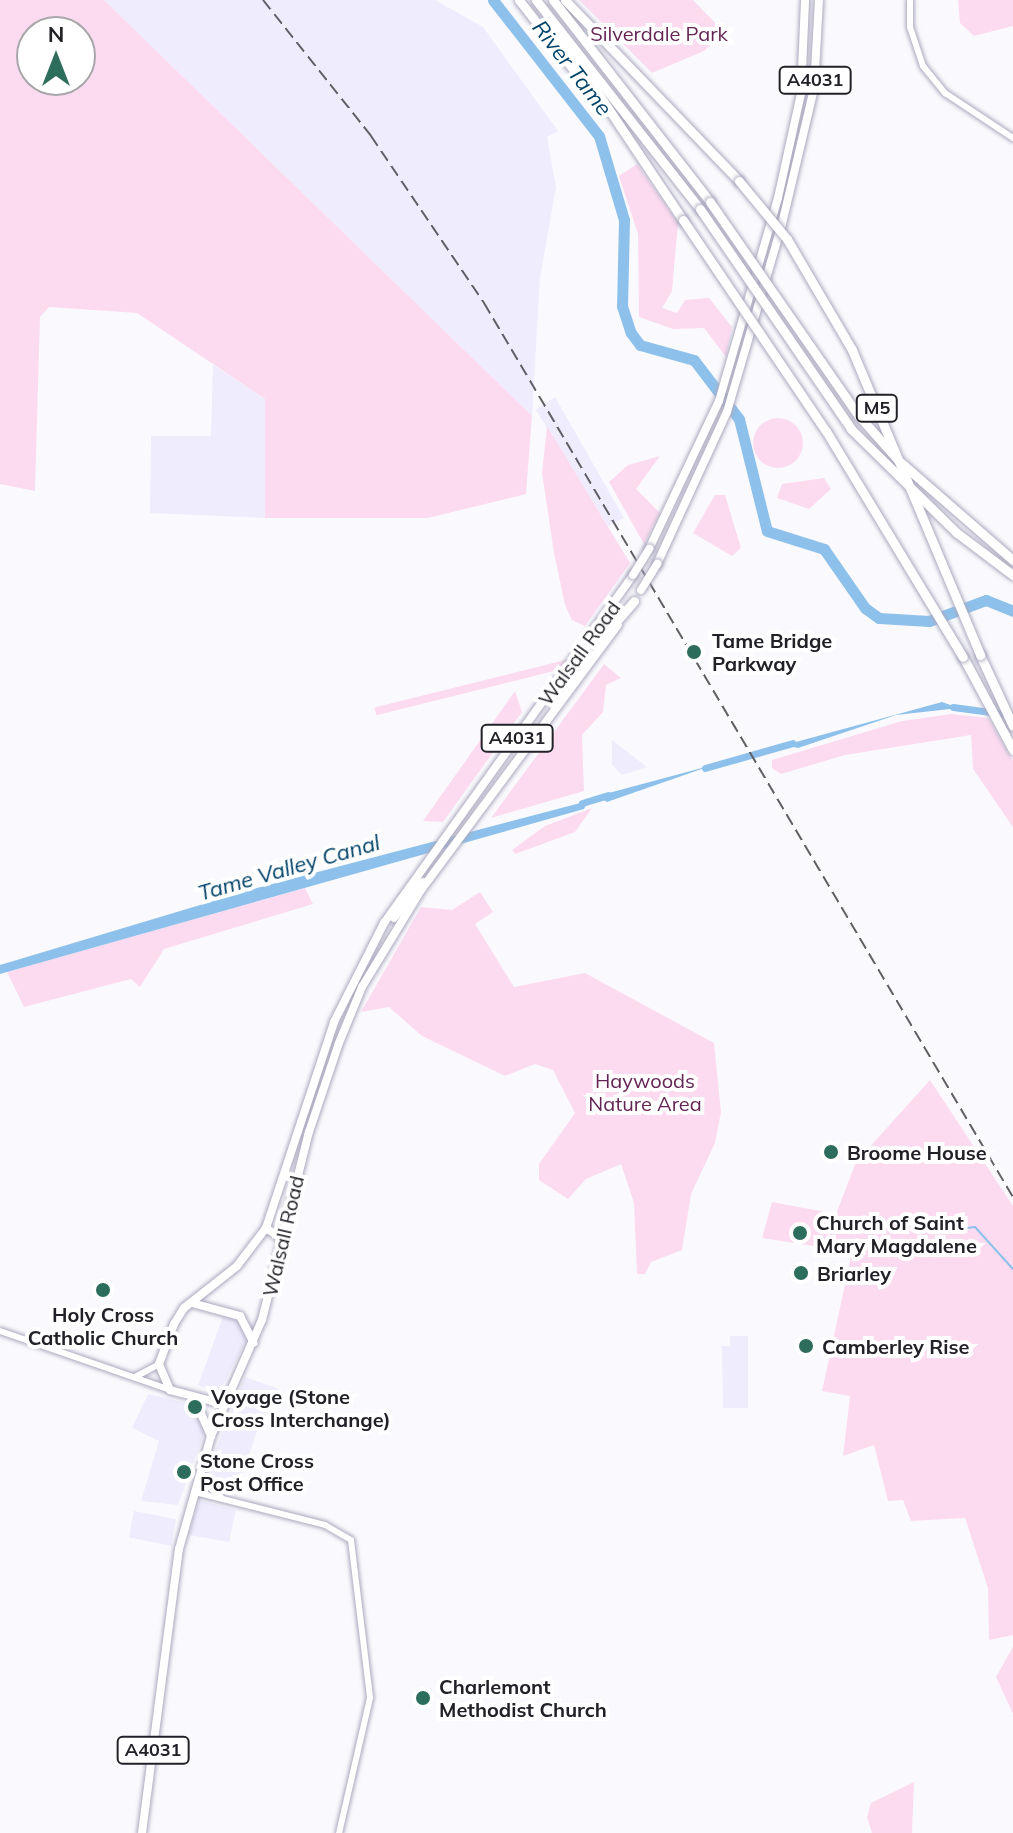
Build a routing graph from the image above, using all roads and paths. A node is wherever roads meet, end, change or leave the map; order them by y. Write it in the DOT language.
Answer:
graph roads {
  1 [pos="519,0"];
  2 [pos="536,0"];
  3 [pos="553,0"];
  4 [pos="565,0"];
  5 [pos="805,0"];
  6 [pos="819,0"];
  7 [pos="910,0"];
  8 [pos="790,131"];
  9 [pos="806,134"];
  10 [pos="1013,138"];
  11 [pos="628,142"];
  12 [pos="1013,560"];
  13 [pos="1013,575"];
  14 [pos="634,601"];
  15 [pos="587,644"];
  16 [pos="599,652"];
  17 [pos="1013,726"];
  18 [pos="1013,750"];
  19 [pos="428,881"];
  20 [pos="380,930"];
  21 [pos="266,1228"];
  22 [pos="285,1241"];
  23 [pos="191,1303"];
  24 [pos="0,1331"];
  25 [pos="254,1343"];
  26 [pos="159,1364"];
  27 [pos="131,1377"];
  28 [pos="170,1390"];
  29 [pos="230,1395"];
  30 [pos="194,1398"];
  31 [pos="211,1436"];
  32 [pos="199,1478"];
  33 [pos="195,1492"];
  34 [pos="221,1497"];
  35 [pos="142,1833"];
  36 [pos="339,1833"];
  1 -- 11 [label="highway, M5"];
  2 -- 11 [label="highway, M5"];
  2 -- 13 [label="highway, bridge"];
  3 -- 12 [label="highway, bridge"];
  4 -- 17 [label="highway, M5, bridge"];
  5 -- 8 [label="main road, Walsall Road / A4031"];
  6 -- 9 [label="main road, Walsall Road / A4031"];
  7 -- 10 [label="street"];
  8 -- 9 [label="main road"];
  8 -- 15 [label="main road, Walsall Road / A4031, bridge"];
  9 -- 14 [label="main road, Walsall Road / A4031, bridge"];
  11 -- 18 [label="highway, M5, bridge"];
  14 -- 15 [label="highway"];
  14 -- 16 [label="main road, Walsall Road / A4031"];
  15 -- 16 [label="highway"];
  15 -- 20 [label="main road, Walsall Road / A4031"];
  16 -- 19 [label="main road, Walsall Road / A4031"];
  19 -- 20 [label="main road"];
  19 -- 22 [label="main road, Walsall Road / A4031"];
  20 -- 21 [label="main road, Walsall Road / A4031"];
  21 -- 22 [label="main road"];
  21 -- 23 [label="main road, Walsall Road / A4031"];
  22 -- 25 [label="main road, Walsall Road / A4031"];
  23 -- 25 [label="main road"];
  23 -- 26 [label="main road, Walsall Road / A4031"];
  24 -- 27 [label="street"];
  25 -- 29 [label="main road, Walsall Road / A4031"];
  26 -- 27 [label="street"];
  26 -- 28 [label="main road"];
  27 -- 28 [label="street"];
  28 -- 30 [label="main road"];
  29 -- 30 [label="main road"];
  29 -- 31 [label="main road, Walsall Road / A4031"];
  30 -- 31 [label="main road"];
  31 -- 32 [label="main road, Walsall Road / A4031"];
  32 -- 33 [label="main road, Walsall Road / A4031"];
  32 -- 34 [label="street"];
  33 -- 34 [label="street"];
  33 -- 35 [label="main road, Walsall Road / A4031"];
  34 -- 36 [label="street"];
}
